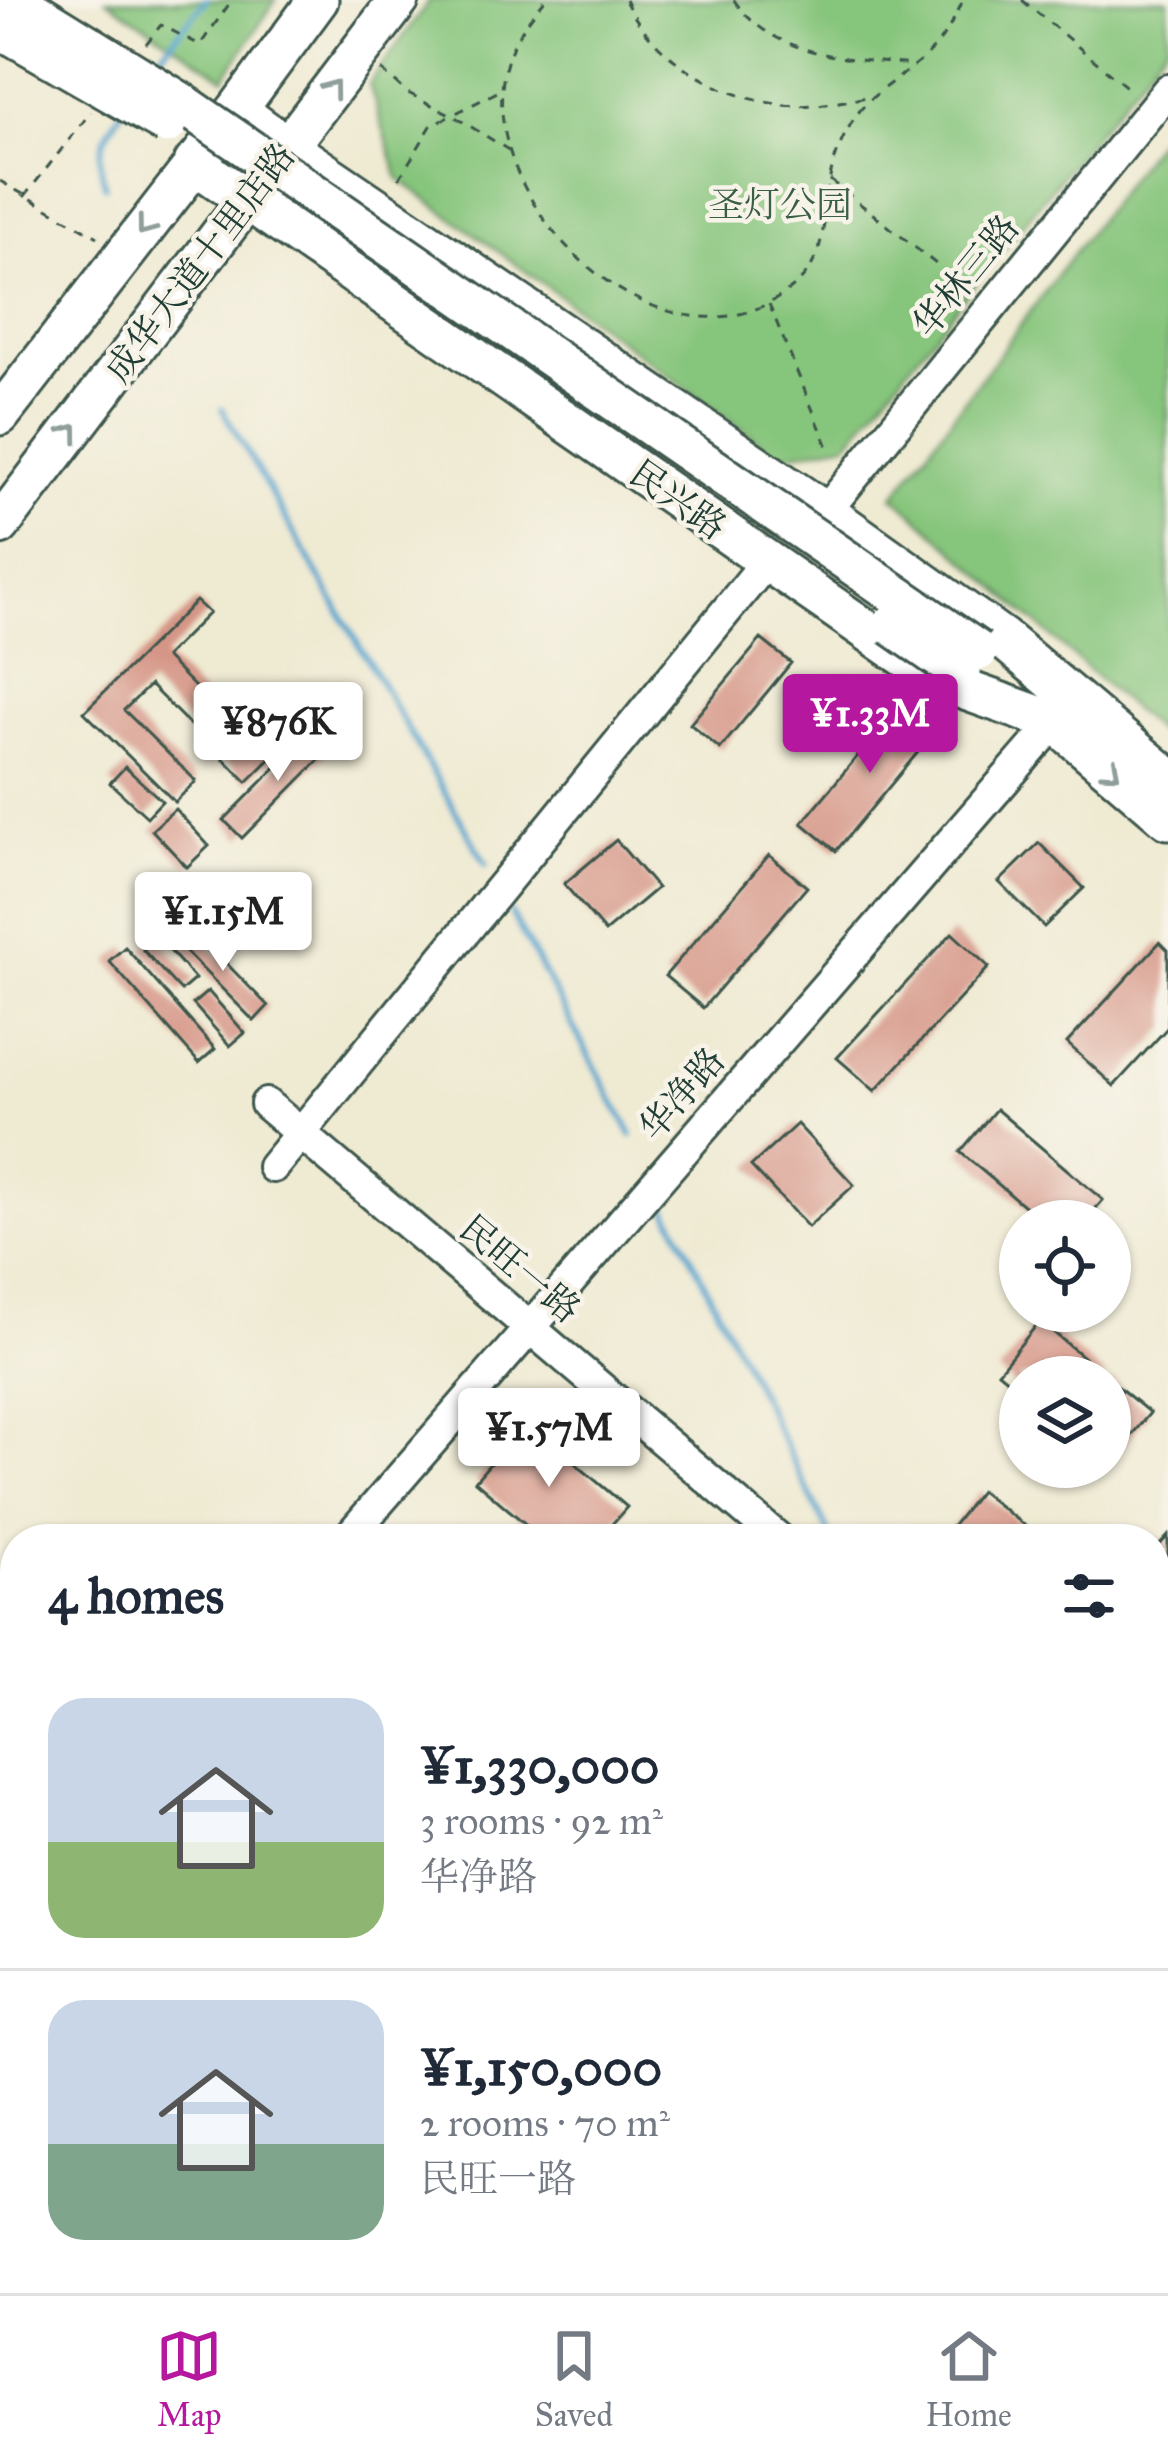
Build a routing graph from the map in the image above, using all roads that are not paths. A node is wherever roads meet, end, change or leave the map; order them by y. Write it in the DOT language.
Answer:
graph roads {
  1 [pos="16,0"];
  2 [pos="318,0"];
  3 [pos="399,0"];
  4 [pos="0,28"];
  5 [pos="1168,90"];
  6 [pos="237,110"];
  7 [pos="287,147"];
  8 [pos="194,163"];
  9 [pos="246,199"];
  10 [pos="0,415"];
  11 [pos="825,512"];
  12 [pos="0,525"];
  13 [pos="767,561"];
  14 [pos="970,662"];
  15 [pos="1067,713"];
  16 [pos="1168,778"];
  17 [pos="1168,819"];
  18 [pos="266,1104"];
  19 [pos="301,1133"];
  20 [pos="273,1167"];
  21 [pos="531,1329"];
  22 [pos="362,1524"];
  23 [pos="761,1524"];
  1 -- 14 [label="main road, 民兴路, bridge"];
  2 -- 6 [label="main road, 成华大道十里店路"];
  7 -- 3 [label="main road, 成华大道十里店路, one-way"];
  4 -- 14 [label="main road, 民兴路, bridge"];
  5 -- 11 [label="street, 华林三路"];
  6 -- 7 [label="main road, 民兴路"];
  6 -- 8 [label="main road, 成华大道十里店路"];
  7 -- 9 [label="main road, 成华大道十里店路"];
  7 -- 11 [label="main road, 民兴路"];
  8 -- 9 [label="main road, 民兴路"];
  8 -- 10 [label="main road, 成华大道十里店路, one-way"];
  12 -- 9 [label="main road, 成华大道十里店路, one-way"];
  9 -- 13 [label="main road, 民兴路"];
  11 -- 15 [label="main road, 民兴路"];
  13 -- 15 [label="main road, 民兴路"];
  13 -- 19 [label="street"];
  14 -- 15 [label="main road"];
  15 -- 16 [label="main road, 民兴路"];
  15 -- 17 [label="main road, 民兴路, one-way"];
  15 -- 21 [label="street, 华净路"];
  18 -- 19 [label="street, 民旺一路"];
  19 -- 20 [label="street"];
  19 -- 21 [label="street, 民旺一路"];
  21 -- 22 [label="street, 华净路"];
  21 -- 23 [label="street, 民旺一路"];
}
